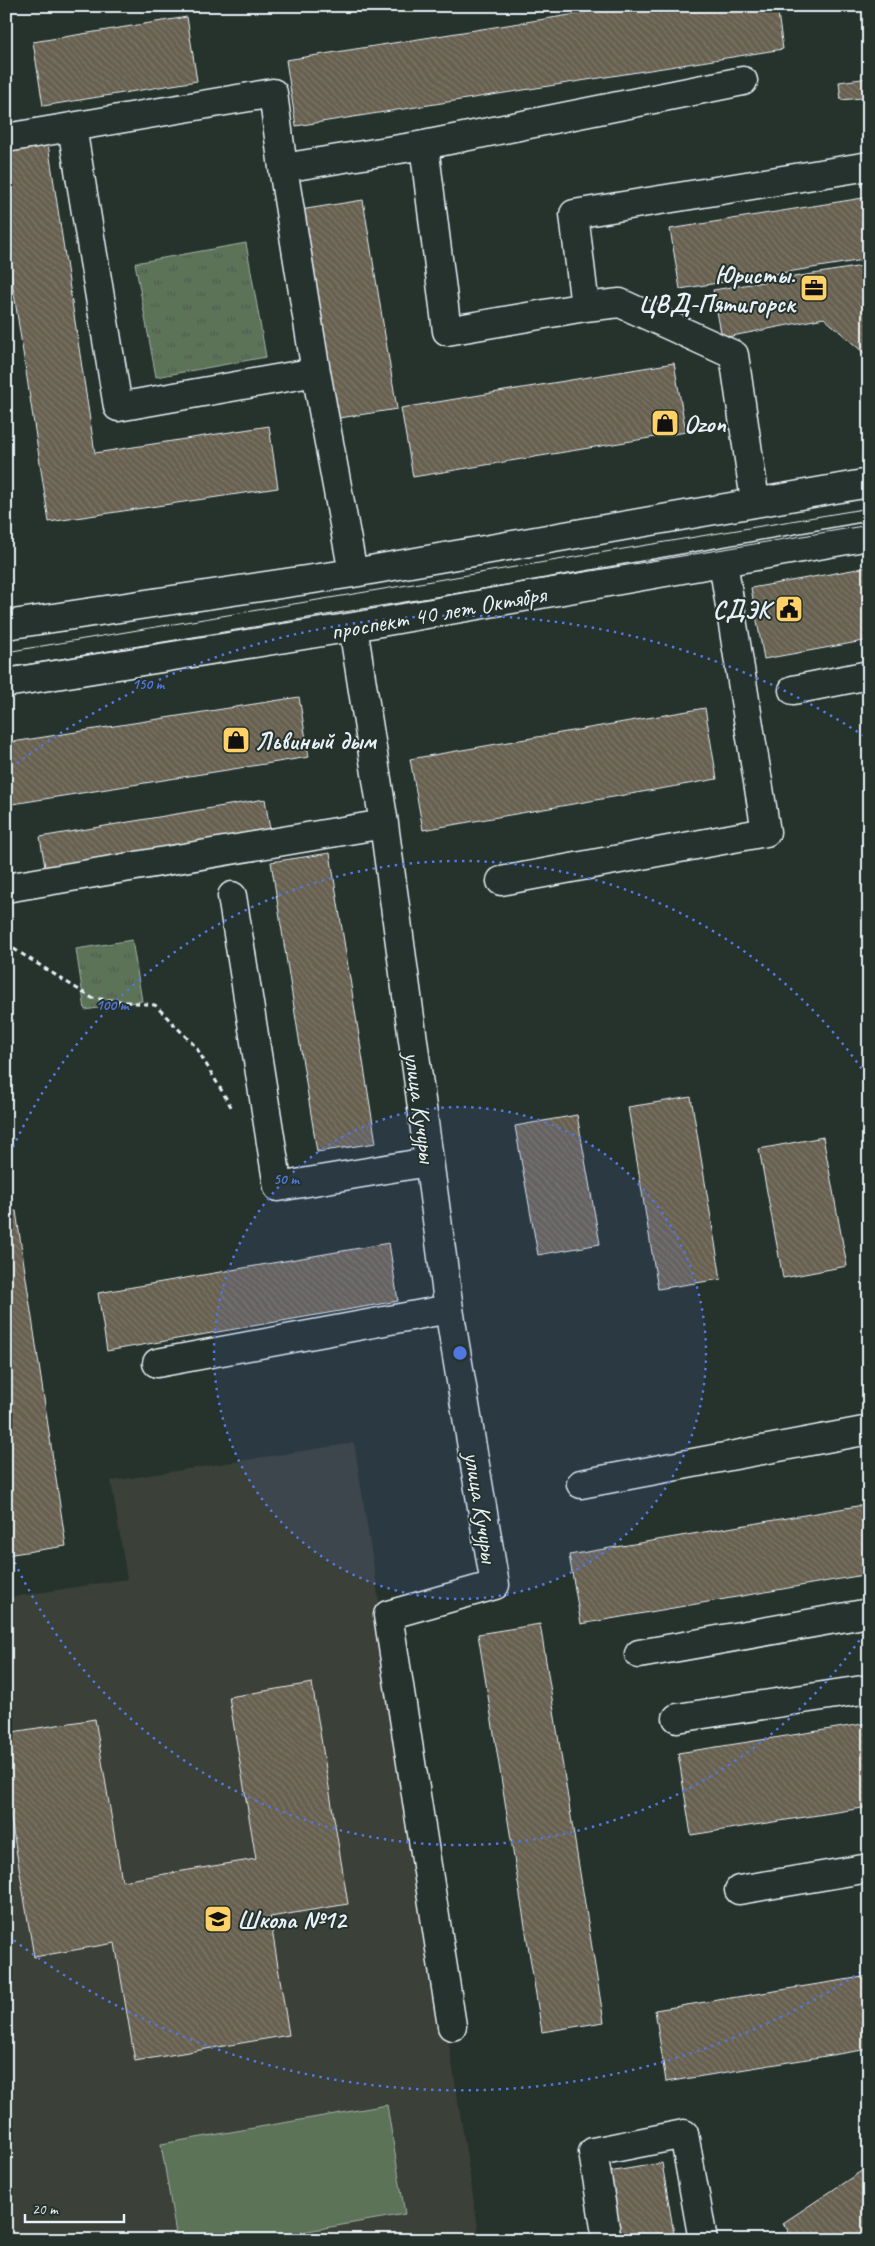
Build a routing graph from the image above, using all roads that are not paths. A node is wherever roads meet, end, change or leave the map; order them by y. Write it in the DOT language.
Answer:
graph roads {
  1 [pos="743,80"];
  2 [pos="72,127"];
  3 [pos="6,138"];
  4 [pos="424,145"];
  5 [pos="869,166"];
  6 [pos="282,168"];
  7 [pos="585,308"];
  8 [pos="316,372"];
  9 [pos="869,483"];
  10 [pos="755,501"];
  11 [pos="869,536"];
  12 [pos="723,562"];
  13 [pos="353,573"];
  14 [pos="6,625"];
  15 [pos="353,627"];
  16 [pos="869,675"];
  17 [pos="6,683"];
  18 [pos="793,690"];
  19 [pos="384,824"];
  20 [pos="500,881"];
  21 [pos="6,888"];
  22 [pos="232,896"];
  23 [pos="428,1162"];
  24 [pos="449,1309"];
  25 [pos="157,1363"];
  26 [pos="869,1430"];
  27 [pos="581,1484"];
  28 [pos="869,1613"];
  29 [pos="639,1654"];
  30 [pos="869,1689"];
  31 [pos="677,1718"];
  32 [pos="869,1868"];
  33 [pos="740,1890"];
  34 [pos="452,2026"];
  35 [pos="607,2240"];
  36 [pos="703,2240"];
  1 -- 4 [label="street"];
  2 -- 3 [label="street"];
  2 -- 6 [label="street"];
  2 -- 8 [label="street"];
  4 -- 6 [label="street"];
  4 -- 7 [label="street"];
  5 -- 7 [label="street"];
  6 -- 8 [label="street"];
  7 -- 10 [label="street"];
  8 -- 13 [label="street"];
  9 -- 10 [label="street"];
  10 -- 13 [label="street"];
  11 -- 12 [label="street, проспект 40 лет Октября"];
  12 -- 15 [label="street, проспект 40 лет Октября"];
  12 -- 20 [label="street"];
  13 -- 14 [label="street"];
  15 -- 17 [label="street, проспект 40 лет Октября"];
  15 -- 19 [label="street, улица Кучуры"];
  16 -- 18 [label="street"];
  19 -- 21 [label="street"];
  19 -- 23 [label="street, улица Кучуры"];
  22 -- 23 [label="street"];
  23 -- 24 [label="street, улица Кучуры"];
  24 -- 25 [label="street"];
  24 -- 34 [label="street, улица Кучуры"];
  26 -- 27 [label="street"];
  28 -- 29 [label="street"];
  30 -- 31 [label="street"];
  32 -- 33 [label="street"];
  35 -- 36 [label="street"];
}
